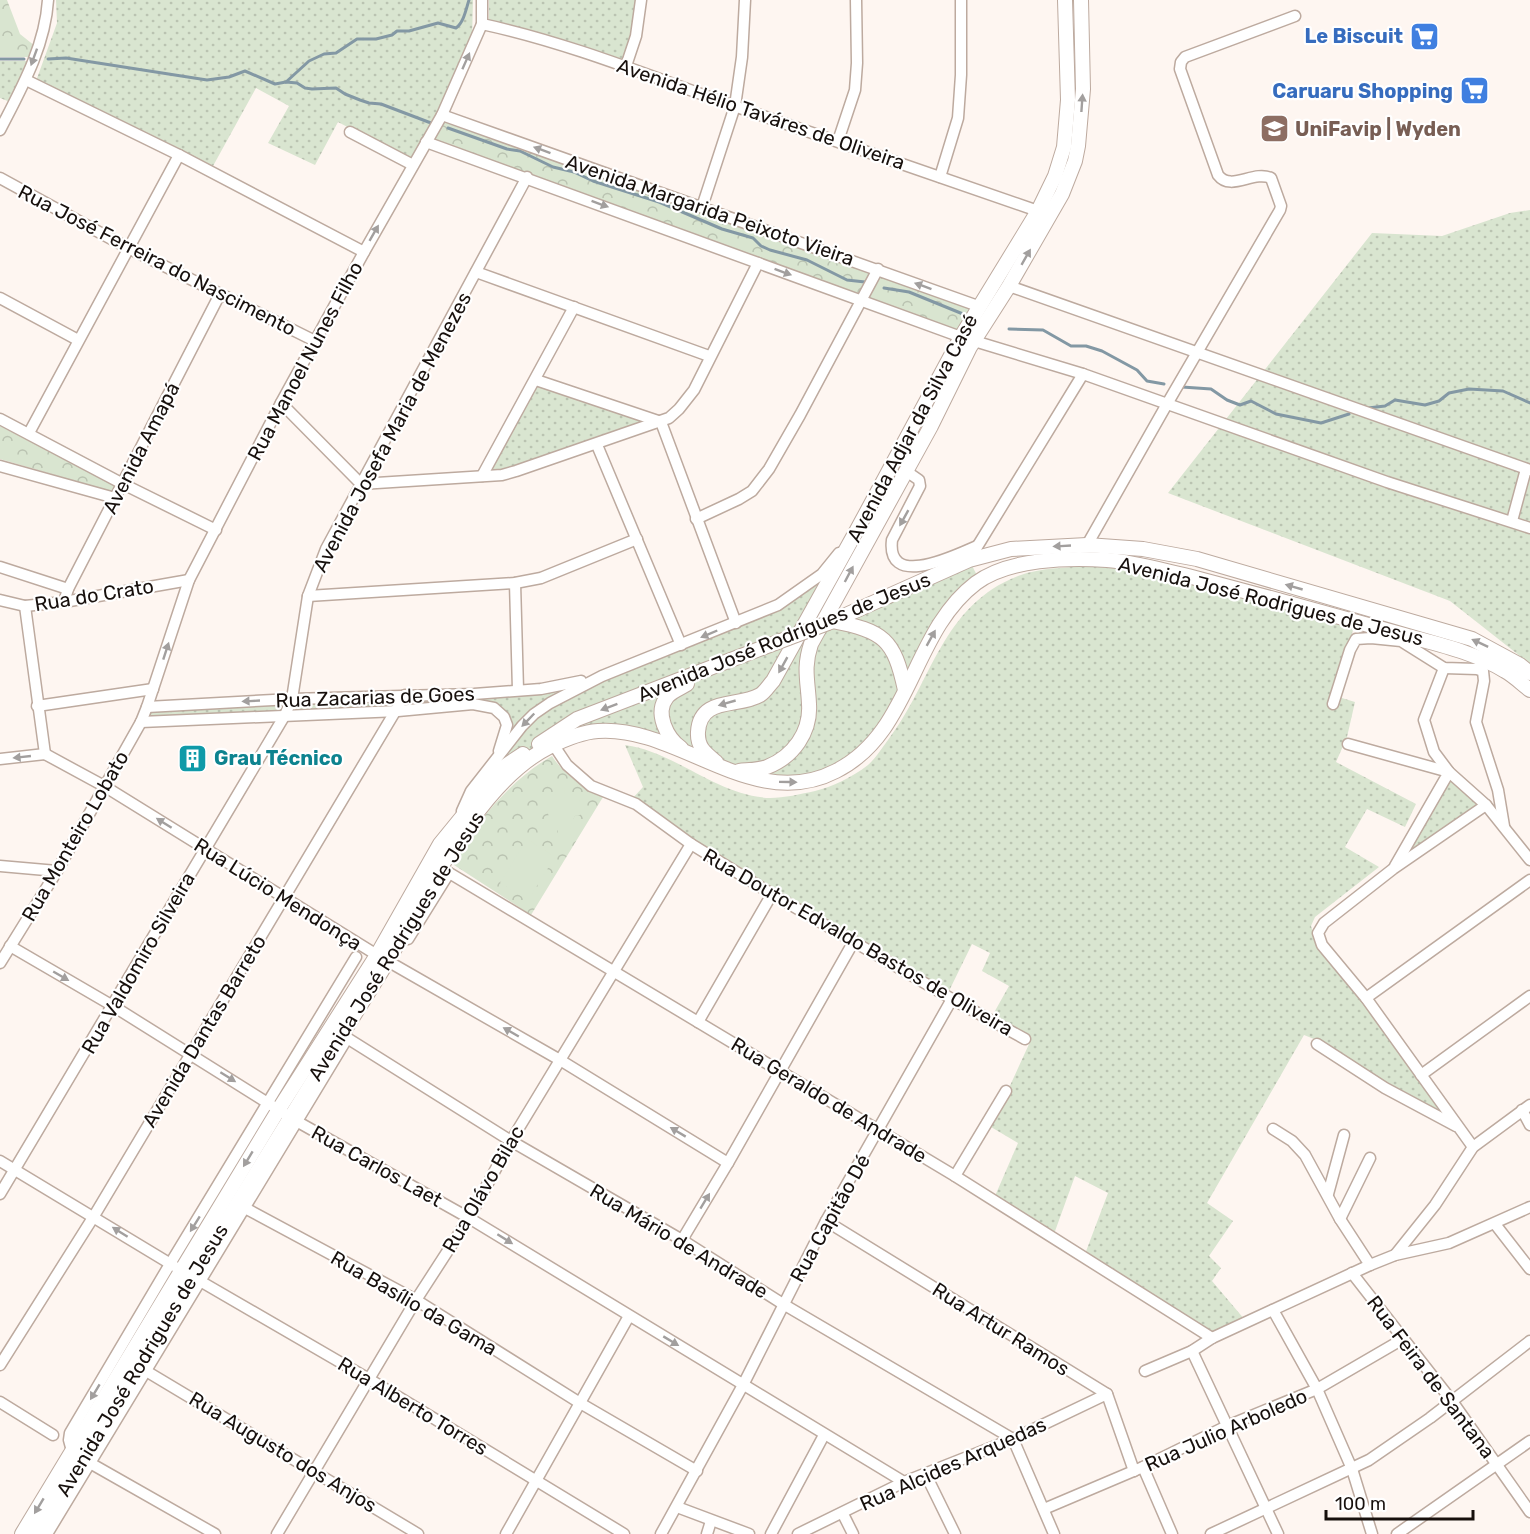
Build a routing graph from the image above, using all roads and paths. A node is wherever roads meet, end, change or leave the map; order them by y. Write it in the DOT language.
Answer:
graph roads {
  1 [pos="48,0"];
  2 [pos="482,0"];
  3 [pos="641,0"];
  4 [pos="745,0"];
  5 [pos="856,0"];
  6 [pos="961,0"];
  7 [pos="1065,0"];
  8 [pos="1081,0"];
  9 [pos="1295,16"];
  10 [pos="482,24"];
  11 [pos="626,66"];
  12 [pos="26,80"];
  13 [pos="735,106"];
  14 [pos="442,115"];
  15 [pos="0,130"];
  16 [pos="350,132"];
  17 [pos="838,141"];
  18 [pos="426,142"];
  19 [pos="179,155"];
  20 [pos="1068,161"];
  21 [pos="413,165"];
  22 [pos="527,177"];
  23 [pos="940,177"];
  24 [pos="0,178"];
  25 [pos="702,207"];
  26 [pos="1038,211"];
  27 [pos="128,248"];
  28 [pos="364,252"];
  29 [pos="758,262"];
  30 [pos="878,269"];
  31 [pos="476,272"];
  32 [pos="1009,286"];
  33 [pos="220,294"];
  34 [pos="0,298"];
  35 [pos="863,301"];
  36 [pos="978,306"];
  37 [pos="574,307"];
  38 [pos="967,339"];
  39 [pos="78,340"];
  40 [pos="315,341"];
  41 [pos="1196,353"];
  42 [pos="709,356"];
  43 [pos="1083,374"];
  44 [pos="536,380"];
  45 [pos="281,403"];
  46 [pos="1167,404"];
  47 [pos="0,419"];
  48 [pos="661,422"];
  49 [pos="29,433"];
  50 [pos="597,445"];
  51 [pos="0,466"];
  52 [pos="1528,469"];
  53 [pos="906,471"];
  54 [pos="482,476"];
  55 [pos="123,484"];
  56 [pos="361,484"];
  57 [pos="116,498"];
  58 [pos="696,519"];
  59 [pos="1512,521"];
  60 [pos="1530,528"];
  61 [pos="216,530"];
  62 [pos="857,530"];
  63 [pos="637,539"];
  64 [pos="1087,545"];
  65 [pos="977,546"];
  66 [pos="969,560"];
  67 [pos="0,567"];
  68 [pos="189,580"];
  69 [pos="515,584"];
  70 [pos="68,589"];
  71 [pos="308,596"];
  72 [pos="0,600"];
  73 [pos="64,602"];
  74 [pos="25,606"];
  75 [pos="830,622"];
  76 [pos="735,623"];
  77 [pos="1401,637"];
  78 [pos="681,645"];
  79 [pos="1444,668"];
  80 [pos="703,671"];
  81 [pos="1530,673"];
  82 [pos="602,676"];
  83 [pos="153,689"];
  84 [pos="518,690"];
  85 [pos="905,690"];
  86 [pos="1530,690"];
  87 [pos="405,695"];
  88 [pos="292,699"];
  89 [pos="1333,704"];
  90 [pos="37,706"];
  91 [pos="147,707"];
  92 [pos="398,711"];
  93 [pos="285,715"];
  94 [pos="141,722"];
  95 [pos="553,744"];
  96 [pos="1348,744"];
  97 [pos="45,754"];
  98 [pos="691,756"];
  99 [pos="0,759"];
  100 [pos="491,767"];
  101 [pos="730,770"];
  102 [pos="1449,772"];
  103 [pos="104,786"];
  104 [pos="1486,805"];
  105 [pos="458,820"];
  106 [pos="1504,826"];
  107 [pos="691,844"];
  108 [pos="205,849"];
  109 [pos="1530,860"];
  110 [pos="0,866"];
  111 [pos="1393,869"];
  112 [pos="57,871"];
  113 [pos="445,871"];
  114 [pos="1530,880"];
  115 [pos="772,894"];
  116 [pos="285,898"];
  117 [pos="854,941"];
  118 [pos="10,946"];
  119 [pos="356,957"];
  120 [pos="386,960"];
  121 [pos="0,963"];
  122 [pos="615,971"];
  123 [pos="1530,996"];
  124 [pos="1366,998"];
  125 [pos="952,999"];
  126 [pos="114,1006"];
  127 [pos="698,1022"];
  128 [pos="347,1038"];
  129 [pos="1025,1039"];
  130 [pos="1317,1044"];
  131 [pos="190,1053"];
  132 [pos="560,1060"];
  133 [pos="780,1070"];
  134 [pos="1420,1075"];
  135 [pos="1006,1091"];
  136 [pos="1526,1108"];
  137 [pos="284,1112"];
  138 [pos="1530,1125"];
  139 [pos="1461,1128"];
  140 [pos="1273,1129"];
  141 [pos="878,1130"];
  142 [pos="1344,1135"];
  143 [pos="512,1141"];
  144 [pos="1473,1147"];
  145 [pos="1370,1158"];
  146 [pos="0,1161"];
  147 [pos="728,1163"];
  148 [pos="15,1170"];
  149 [pos="955,1176"];
  150 [pos="0,1194"];
  151 [pos="1328,1194"];
  152 [pos="1530,1207"];
  153 [pos="245,1208"];
  154 [pos="94,1216"];
  155 [pos="469,1218"];
  156 [pos="1340,1219"];
  157 [pos="826,1221"];
  158 [pos="1495,1224"];
  159 [pos="681,1240"];
  160 [pos="1395,1255"];
  161 [pos="1370,1265"];
  162 [pos="176,1267"];
  163 [pos="1530,1269"];
  164 [pos="1352,1273"];
  165 [pos="200,1281"];
  166 [pos="416,1300"];
  167 [pos="783,1304"];
  168 [pos="1273,1310"];
  169 [pos="629,1316"];
  170 [pos="1212,1338"];
  171 [pos="1403,1339"];
  172 [pos="1530,1341"];
  173 [pos="1192,1351"];
  174 [pos="0,1365"];
  175 [pos="146,1371"];
  176 [pos="1145,1371"];
  177 [pos="369,1379"];
  178 [pos="743,1385"];
  179 [pos="1317,1389"];
  180 [pos="1107,1394"];
  181 [pos="1452,1401"];
  182 [pos="0,1402"];
  183 [pos="580,1403"];
  184 [pos="1227,1426"];
  185 [pos="53,1435"];
  186 [pos="824,1435"];
  187 [pos="1013,1439"];
  188 [pos="1530,1441"];
  189 [pos="90,1463"];
  190 [pos="1498,1465"];
  191 [pos="1139,1469"];
  192 [pos="1352,1469"];
  193 [pos="313,1471"];
  194 [pos="697,1471"];
  195 [pos="926,1475"];
  196 [pos="536,1480"];
  197 [pos="903,1482"];
  198 [pos="677,1507"];
  199 [pos="1044,1509"];
  200 [pos="1265,1509"];
  201 [pos="1530,1512"];
  202 [pos="843,1514"];
  203 [pos="711,1521"];
  204 [pos="22,1534"];
  205 [pos="36,1534"];
  206 [pos="47,1534"];
  207 [pos="215,1534"];
  208 [pos="276,1534"];
  209 [pos="418,1534"];
  210 [pos="506,1534"];
  211 [pos="624,1534"];
  212 [pos="661,1534"];
  213 [pos="707,1534"];
  214 [pos="749,1534"];
  215 [pos="771,1534"];
  216 [pos="798,1534"];
  217 [pos="852,1534"];
  218 [pos="955,1534"];
  219 [pos="1054,1534"];
  220 [pos="1172,1534"];
  221 [pos="1211,1534"];
  222 [pos="1278,1534"];
  223 [pos="1372,1534"];
  224 [pos="1397,1534"];
  1 -- 12 [label="street, one-way"];
  2 -- 10 [label="street"];
  3 -- 11 [label="street"];
  4 -- 13 [label="street"];
  5 -- 17 [label="street"];
  6 -- 23 [label="street"];
  7 -- 20 [label="main road"];
  20 -- 8 [label="main road, one-way"];
  9 -- 41 [label="street"];
  10 -- 11 [label="street, Avenida Hélio Taváres de Oliveira"];
  14 -- 10 [label="street, Rua Manoel Nunes Filho, one-way"];
  11 -- 13 [label="street, Avenida Hélio Taváres de Oliveira"];
  12 -- 15 [label="street"];
  12 -- 19 [label="street"];
  13 -- 17 [label="street, Avenida Hélio Taváres de Oliveira"];
  13 -- 25 [label="street"];
  14 -- 18 [label="street, Rua Manoel Nunes Filho"];
  25 -- 14 [label="street, Avenida Margarida Peixoto Vieira, one-way"];
  16 -- 21 [label="street"];
  17 -- 23 [label="street, Avenida Hélio Taváres de Oliveira"];
  18 -- 21 [label="street, Rua Manoel Nunes Filho"];
  18 -- 22 [label="street, Avenida Margarida Peixoto Vieira"];
  19 -- 27 [label="street"];
  19 -- 28 [label="street"];
  20 -- 26 [label="main road, Avenida Adjar da Silva Casé"];
  32 -- 20 [label="main road, Avenida Adjar da Silva Casé, one-way"];
  28 -- 21 [label="street, Rua Manoel Nunes Filho, one-way"];
  22 -- 29 [label="street, Avenida Margarida Peixoto Vieira, one-way"];
  22 -- 31 [label="street, Avenida Josefa Maria de Menezes"];
  23 -- 26 [label="street, Avenida Hélio Taváres de Oliveira"];
  24 -- 27 [label="street, Rua José Ferreira do Nascimento"];
  25 -- 30 [label="street, Avenida Margarida Peixoto Vieira"];
  26 -- 36 [label="main road, Avenida Adjar da Silva Casé"];
  27 -- 33 [label="street, Rua José Ferreira do Nascimento"];
  27 -- 39 [label="street"];
  28 -- 40 [label="street, Rua Manoel Nunes Filho"];
  29 -- 35 [label="street, Avenida Margarida Peixoto Vieira, one-way"];
  29 -- 42 [label="street"];
  30 -- 35 [label="street"];
  36 -- 30 [label="street, Avenida Margarida Peixoto Vieira, one-way"];
  31 -- 37 [label="street"];
  31 -- 56 [label="street, Avenida Josefa Maria de Menezes"];
  32 -- 38 [label="main road, Avenida Adjar da Silva Casé"];
  32 -- 41 [label="street"];
  33 -- 40 [label="street, Rua José Ferreira do Nascimento"];
  33 -- 55 [label="street, Avenida Amapá"];
  34 -- 39 [label="street"];
  35 -- 38 [label="street, Avenida Margarida Peixoto Vieira"];
  35 -- 58 [label="street"];
  36 -- 38 [label="main road, Avenida Adjar da Silva Casé"];
  37 -- 42 [label="street"];
  37 -- 44 [label="street"];
  38 -- 43 [label="street, Avenida Margarida Peixoto Vieira"];
  38 -- 53 [label="main road, Avenida Adjar da Silva Casé"];
  38 -- 62 [label="main road, Avenida Adjar da Silva Casé"];
  39 -- 49 [label="street"];
  40 -- 45 [label="street, Rua Manoel Nunes Filho"];
  41 -- 46 [label="street"];
  41 -- 52 [label="street"];
  42 -- 48 [label="street"];
  43 -- 46 [label="street, Avenida Margarida Peixoto Vieira"];
  43 -- 65 [label="street"];
  44 -- 48 [label="street"];
  44 -- 54 [label="street"];
  45 -- 56 [label="street"];
  45 -- 61 [label="street, Rua Manoel Nunes Filho"];
  46 -- 59 [label="street, Avenida Margarida Peixoto Vieira"];
  46 -- 64 [label="street"];
  47 -- 49 [label="street"];
  48 -- 50 [label="street"];
  48 -- 58 [label="street"];
  49 -- 55 [label="street"];
  50 -- 54 [label="street"];
  50 -- 63 [label="street"];
  51 -- 57 [label="street"];
  52 -- 59 [label="street"];
  53 -- 65 [label="street, one-way"];
  101 -- 53 [label="main road, Avenida Adjar da Silva Casé, one-way"];
  54 -- 56 [label="street"];
  55 -- 57 [label="street, Avenida Amapá"];
  55 -- 61 [label="street"];
  56 -- 71 [label="street, Avenida Josefa Maria de Menezes"];
  57 -- 70 [label="street, Avenida Amapá"];
  58 -- 76 [label="street"];
  59 -- 60 [label="street, Avenida Margarida Peixoto Vieira"];
  61 -- 68 [label="street, Rua Manoel Nunes Filho"];
  62 -- 76 [label="street"];
  62 -- 101 [label="main road, Avenida Adjar da Silva Casé, one-way"];
  63 -- 69 [label="street"];
  63 -- 78 [label="street"];
  64 -- 66 [label="main road, Avenida José Rodrigues de Jesus, one-way"];
  81 -- 64 [label="main road, Avenida José Rodrigues de Jesus, one-way"];
  65 -- 66 [label="street"];
  66 -- 75 [label="main road, Avenida José Rodrigues de Jesus"];
  67 -- 70 [label="street"];
  68 -- 73 [label="street, Rua do Crato"];
  83 -- 68 [label="street, Rua Manoel Nunes Filho, one-way"];
  69 -- 71 [label="street"];
  69 -- 84 [label="street"];
  70 -- 73 [label="street, Avenida Amapá"];
  71 -- 88 [label="street, Avenida Josefa Maria de Menezes"];
  72 -- 74 [label="street, Rua do Crato"];
  73 -- 74 [label="street, Rua do Crato"];
  74 -- 90 [label="street"];
  75 -- 80 [label="main road, Avenida José Rodrigues de Jesus, bridge"];
  75 -- 85 [label="main road"];
  76 -- 78 [label="street, one-way"];
  77 -- 79 [label="street"];
  85 -- 77 [label="main road, Avenida José Rodrigues de Jesus, one-way"];
  77 -- 86 [label="main road, Avenida José Rodrigues de Jesus"];
  77 -- 89 [label="street"];
  78 -- 82 [label="street"];
  79 -- 102 [label="street"];
  79 -- 106 [label="street"];
  80 -- 98 [label="main road"];
  80 -- 105 [label="main road, Avenida José Rodrigues de Jesus, one-way"];
  82 -- 84 [label="street, Rua Zacarias de Goes"];
  82 -- 100 [label="street, one-way"];
  83 -- 90 [label="street"];
  83 -- 91 [label="street, Rua Manoel Nunes Filho"];
  84 -- 87 [label="street, Rua Zacarias de Goes"];
  101 -- 85 [label="main road, Avenida José Rodrigues de Jesus, one-way"];
  87 -- 88 [label="street, Rua Zacarias de Goes"];
  87 -- 92 [label="street, Avenida Dantas Barreto"];
  88 -- 91 [label="street, Rua Zacarias de Goes, one-way"];
  88 -- 93 [label="street, Rua Valdomiro Silveira"];
  90 -- 97 [label="street"];
  91 -- 94 [label="street, Rua Monteiro Lobato"];
  92 -- 93 [label="street, Rua Zacarias de Goes"];
  92 -- 100 [label="street, Rua Zacarias de Goes"];
  92 -- 116 [label="street, Avenida Dantas Barreto"];
  93 -- 94 [label="street, Rua Zacarias de Goes"];
  93 -- 108 [label="street, Rua Valdomiro Silveira"];
  94 -- 103 [label="street, Rua Monteiro Lobato"];
  95 -- 98 [label="main road, Avenida José Rodrigues de Jesus"];
  95 -- 107 [label="street, Rua Doutor Edvaldo Bastos de Oliveira"];
  95 -- 113 [label="main road, Avenida José Rodrigues de Jesus"];
  96 -- 102 [label="street"];
  97 -- 99 [label="street, one-way"];
  97 -- 103 [label="street, Rua Lúcio Mendonça"];
  98 -- 101 [label="main road, Avenida José Rodrigues de Jesus"];
  100 -- 105 [label="street"];
  102 -- 104 [label="street"];
  102 -- 111 [label="street"];
  108 -- 103 [label="street, Rua Lúcio Mendonça, one-way"];
  103 -- 112 [label="street, Rua Monteiro Lobato"];
  104 -- 106 [label="street"];
  104 -- 111 [label="street"];
  105 -- 120 [label="main road, Avenida José Rodrigues de Jesus"];
  106 -- 109 [label="street"];
  107 -- 115 [label="street, Rua Doutor Edvaldo Bastos de Oliveira"];
  107 -- 122 [label="street, Rua Olávo Bilac"];
  108 -- 116 [label="street, Rua Lúcio Mendonça"];
  108 -- 126 [label="street, Rua Valdomiro Silveira"];
  110 -- 112 [label="street"];
  111 -- 124 [label="street"];
  112 -- 118 [label="street, Rua Monteiro Lobato"];
  113 -- 120 [label="main road, Avenida José Rodrigues de Jesus"];
  113 -- 122 [label="street, Rua Geraldo de Andrade"];
  114 -- 124 [label="street"];
  115 -- 117 [label="street, Rua Doutor Edvaldo Bastos de Oliveira"];
  115 -- 127 [label="street"];
  116 -- 120 [label="street, Rua Lúcio Mendonça"];
  116 -- 131 [label="street, Avenida Dantas Barreto"];
  117 -- 125 [label="street, Rua Doutor Edvaldo Bastos de Oliveira"];
  117 -- 133 [label="street"];
  118 -- 121 [label="street, Rua Monteiro Lobato"];
  118 -- 126 [label="street, Rua Carlos Laet, one-way"];
  119 -- 137 [label="street, Avenida José Rodrigues de Jesus"];
  120 -- 128 [label="street, Avenida José Rodrigues de Jesus"];
  132 -- 120 [label="street, Rua Lúcio Mendonça, one-way"];
  120 -- 137 [label="main road, Avenida José Rodrigues de Jesus"];
  122 -- 127 [label="street, Rua Geraldo de Andrade"];
  122 -- 132 [label="street, Rua Olávo Bilac"];
  123 -- 134 [label="street"];
  124 -- 134 [label="street"];
  125 -- 129 [label="street, Rua Doutor Edvaldo Bastos de Oliveira"];
  125 -- 141 [label="street, Rua Capitão Dé"];
  126 -- 131 [label="street, Rua Carlos Laet"];
  126 -- 148 [label="street, Rua Valdomiro Silveira"];
  127 -- 133 [label="street, Rua Geraldo de Andrade"];
  128 -- 137 [label="street, Avenida José Rodrigues de Jesus"];
  128 -- 143 [label="street, Rua Mário de Andrade"];
  130 -- 139 [label="street"];
  131 -- 137 [label="street, Rua Carlos Laet, one-way"];
  131 -- 154 [label="street, Avenida Dantas Barreto"];
  132 -- 143 [label="street, Rua Olávo Bilac"];
  147 -- 132 [label="street, Rua Lúcio Mendonça, one-way"];
  133 -- 141 [label="street, Rua Geraldo de Andrade"];
  133 -- 147 [label="street"];
  134 -- 139 [label="street"];
  135 -- 149 [label="street"];
  136 -- 138 [label="street"];
  136 -- 144 [label="street"];
  137 -- 153 [label="street, Avenida José Rodrigues de Jesus"];
  137 -- 155 [label="street, Rua Carlos Laet"];
  137 -- 162 [label="main road, Avenida José Rodrigues de Jesus, one-way"];
  137 -- 205 [label="main road, Avenida José Rodrigues de Jesus"];
  139 -- 144 [label="street"];
  140 -- 151 [label="street"];
  141 -- 149 [label="street, Rua Geraldo de Andrade"];
  141 -- 157 [label="street, Rua Capitão Dé"];
  142 -- 151 [label="street"];
  143 -- 155 [label="street, Rua Olávo Bilac"];
  143 -- 159 [label="street, Rua Mário de Andrade"];
  144 -- 160 [label="street"];
  145 -- 156 [label="street"];
  146 -- 148 [label="street"];
  159 -- 147 [label="street, one-way"];
  148 -- 150 [label="street, Rua Valdomiro Silveira"];
  148 -- 154 [label="street"];
  149 -- 170 [label="street, Rua Geraldo de Andrade"];
  151 -- 156 [label="street"];
  152 -- 158 [label="street"];
  153 -- 165 [label="street, Avenida José Rodrigues de Jesus"];
  153 -- 166 [label="street, Rua Basílio da Gama"];
  162 -- 154 [label="street, one-way"];
  154 -- 174 [label="street, Avenida Dantas Barreto"];
  155 -- 166 [label="street, Rua Olávo Bilac"];
  155 -- 169 [label="street, Rua Carlos Laet, one-way"];
  156 -- 161 [label="street"];
  157 -- 167 [label="street, Rua Capitão Dé"];
  157 -- 180 [label="street, Rua Artur Ramos"];
  158 -- 160 [label="street"];
  158 -- 163 [label="street"];
  159 -- 167 [label="street, Rua Mário de Andrade"];
  160 -- 161 [label="street"];
  161 -- 164 [label="street"];
  162 -- 204 [label="main road, Avenida José Rodrigues de Jesus, one-way"];
  164 -- 168 [label="street"];
  164 -- 171 [label="street, Rua Feira de Santana"];
  165 -- 175 [label="street, Avenida José Rodrigues de Jesus"];
  165 -- 177 [label="street, Rua Alberto Torres"];
  166 -- 177 [label="street, Rua Olávo Bilac"];
  166 -- 183 [label="street, Rua Basílio da Gama"];
  167 -- 178 [label="street, Rua Capitão Dé"];
  167 -- 187 [label="street, Rua Mário de Andrade"];
  168 -- 170 [label="street"];
  168 -- 179 [label="street"];
  169 -- 178 [label="street, Rua Carlos Laet, one-way"];
  169 -- 183 [label="street"];
  170 -- 173 [label="street"];
  171 -- 179 [label="street, Rua Julio Arboledo"];
  171 -- 181 [label="street, Rua Feira de Santana"];
  172 -- 181 [label="street"];
  173 -- 176 [label="street"];
  173 -- 184 [label="street"];
  175 -- 189 [label="street, Avenida José Rodrigues de Jesus"];
  175 -- 193 [label="street, Rua Augusto dos Anjos"];
  177 -- 193 [label="street, Rua Olávo Bilac"];
  177 -- 196 [label="street, Rua Alberto Torres"];
  178 -- 186 [label="street, Rua Carlos Laet"];
  178 -- 194 [label="street, Rua Capitão Dé"];
  179 -- 184 [label="street, Rua Julio Arboledo"];
  179 -- 192 [label="street"];
  180 -- 187 [label="street, Rua Alcides Arquedas"];
  180 -- 191 [label="street"];
  181 -- 190 [label="street, Rua Feira de Santana"];
  181 -- 192 [label="street"];
  182 -- 185 [label="street"];
  183 -- 194 [label="street, Rua Basílio da Gama"];
  183 -- 196 [label="street"];
  184 -- 191 [label="street, Rua Julio Arboledo"];
  184 -- 200 [label="street"];
  186 -- 197 [label="street, Rua Carlos Laet"];
  186 -- 215 [label="street"];
  187 -- 195 [label="street, Rua Alcides Arquedas"];
  187 -- 199 [label="street"];
  188 -- 190 [label="street"];
  189 -- 206 [label="street, Avenida José Rodrigues de Jesus"];
  189 -- 207 [label="street"];
  190 -- 201 [label="street, Rua Feira de Santana"];
  190 -- 224 [label="street"];
  191 -- 199 [label="street, Rua Julio Arboledo"];
  191 -- 220 [label="street"];
  192 -- 200 [label="street"];
  192 -- 223 [label="street"];
  193 -- 208 [label="street, Rua Olávo Bilac"];
  193 -- 209 [label="street, Rua Augusto dos Anjos"];
  194 -- 198 [label="street, Rua Capitão Dé"];
  195 -- 197 [label="street, Rua Alcides Arquedas"];
  195 -- 218 [label="street"];
  196 -- 210 [label="street"];
  196 -- 211 [label="street, Rua Alberto Torres"];
  197 -- 202 [label="street, Rua Alcides Arquedas"];
  198 -- 203 [label="street"];
  198 -- 212 [label="street, Rua Capitão Dé"];
  199 -- 219 [label="street"];
  200 -- 221 [label="street"];
  200 -- 222 [label="street"];
  202 -- 216 [label="street, Rua Alcides Arquedas"];
  202 -- 217 [label="street"];
  203 -- 213 [label="street"];
  203 -- 214 [label="street"];
}
